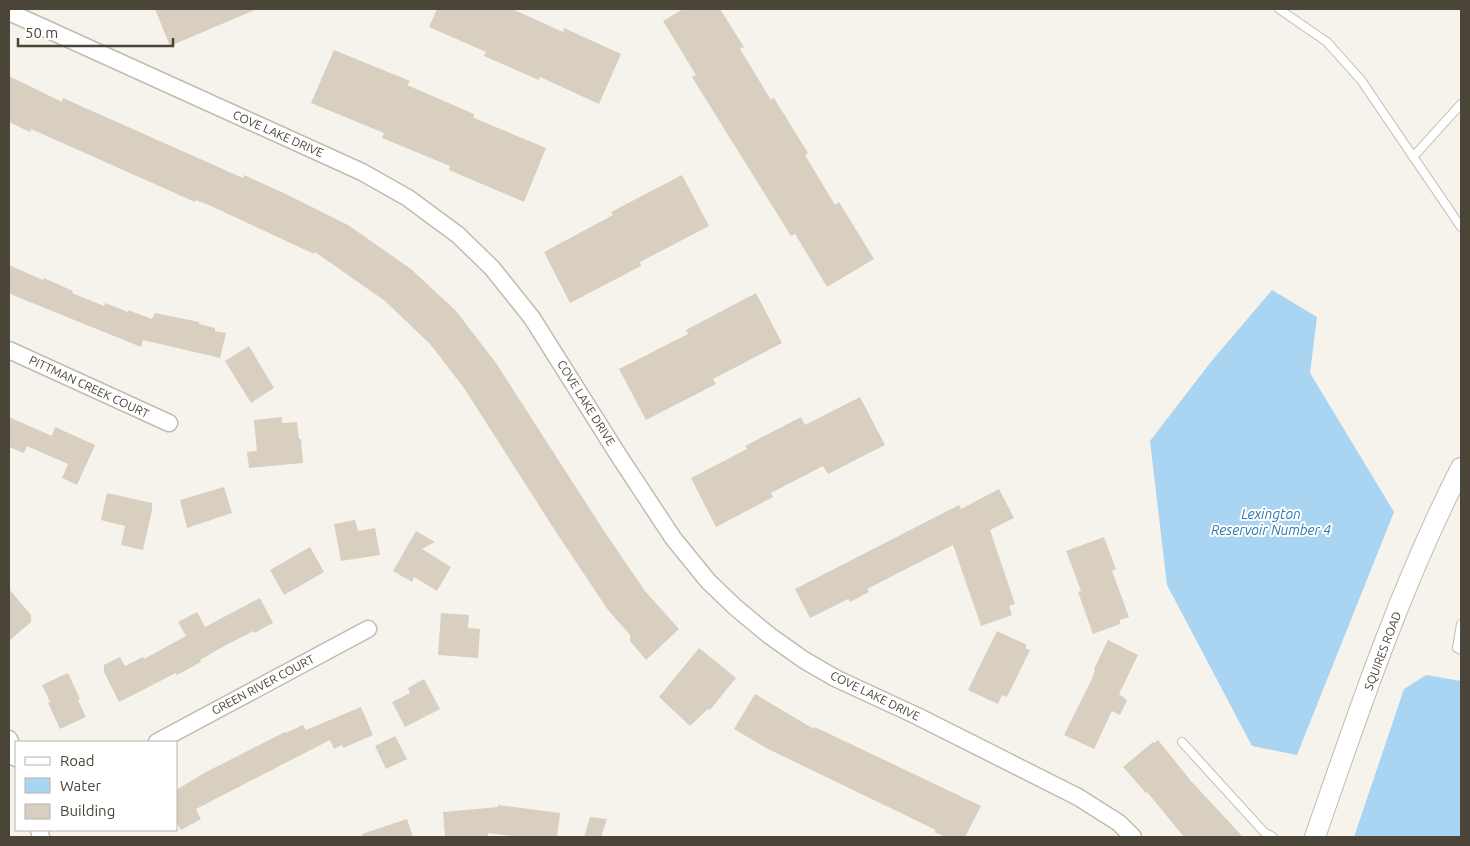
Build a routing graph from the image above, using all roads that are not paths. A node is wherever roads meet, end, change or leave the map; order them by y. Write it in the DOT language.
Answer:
graph roads {
  1 [pos="1279,9"];
  2 [pos="9,12"];
  3 [pos="1461,104"];
  4 [pos="1413,157"];
  5 [pos="1461,227"];
  6 [pos="9,350"];
  7 [pos="169,424"];
  8 [pos="1461,468"];
  9 [pos="1461,624"];
  10 [pos="368,629"];
  11 [pos="1461,650"];
  12 [pos="9,738"];
  13 [pos="160,741"];
  14 [pos="1182,742"];
  15 [pos="15,755"];
  16 [pos="1133,837"];
  17 [pos="1273,837"];
  18 [pos="1315,837"];
  1 -- 4 [label="lane"];
  2 -- 16 [label="street, COVE LAKE DRIVE"];
  3 -- 4 [label="lane"];
  4 -- 5 [label="lane"];
  6 -- 7 [label="street, PITTMAN CREEK COURT"];
  8 -- 18 [label="street, SQUIRES ROAD"];
  9 -- 11 [label="lane"];
  10 -- 13 [label="street, GREEN RIVER COURT"];
  12 -- 15 [label="street"];
  14 -- 17 [label="lane"];
}
